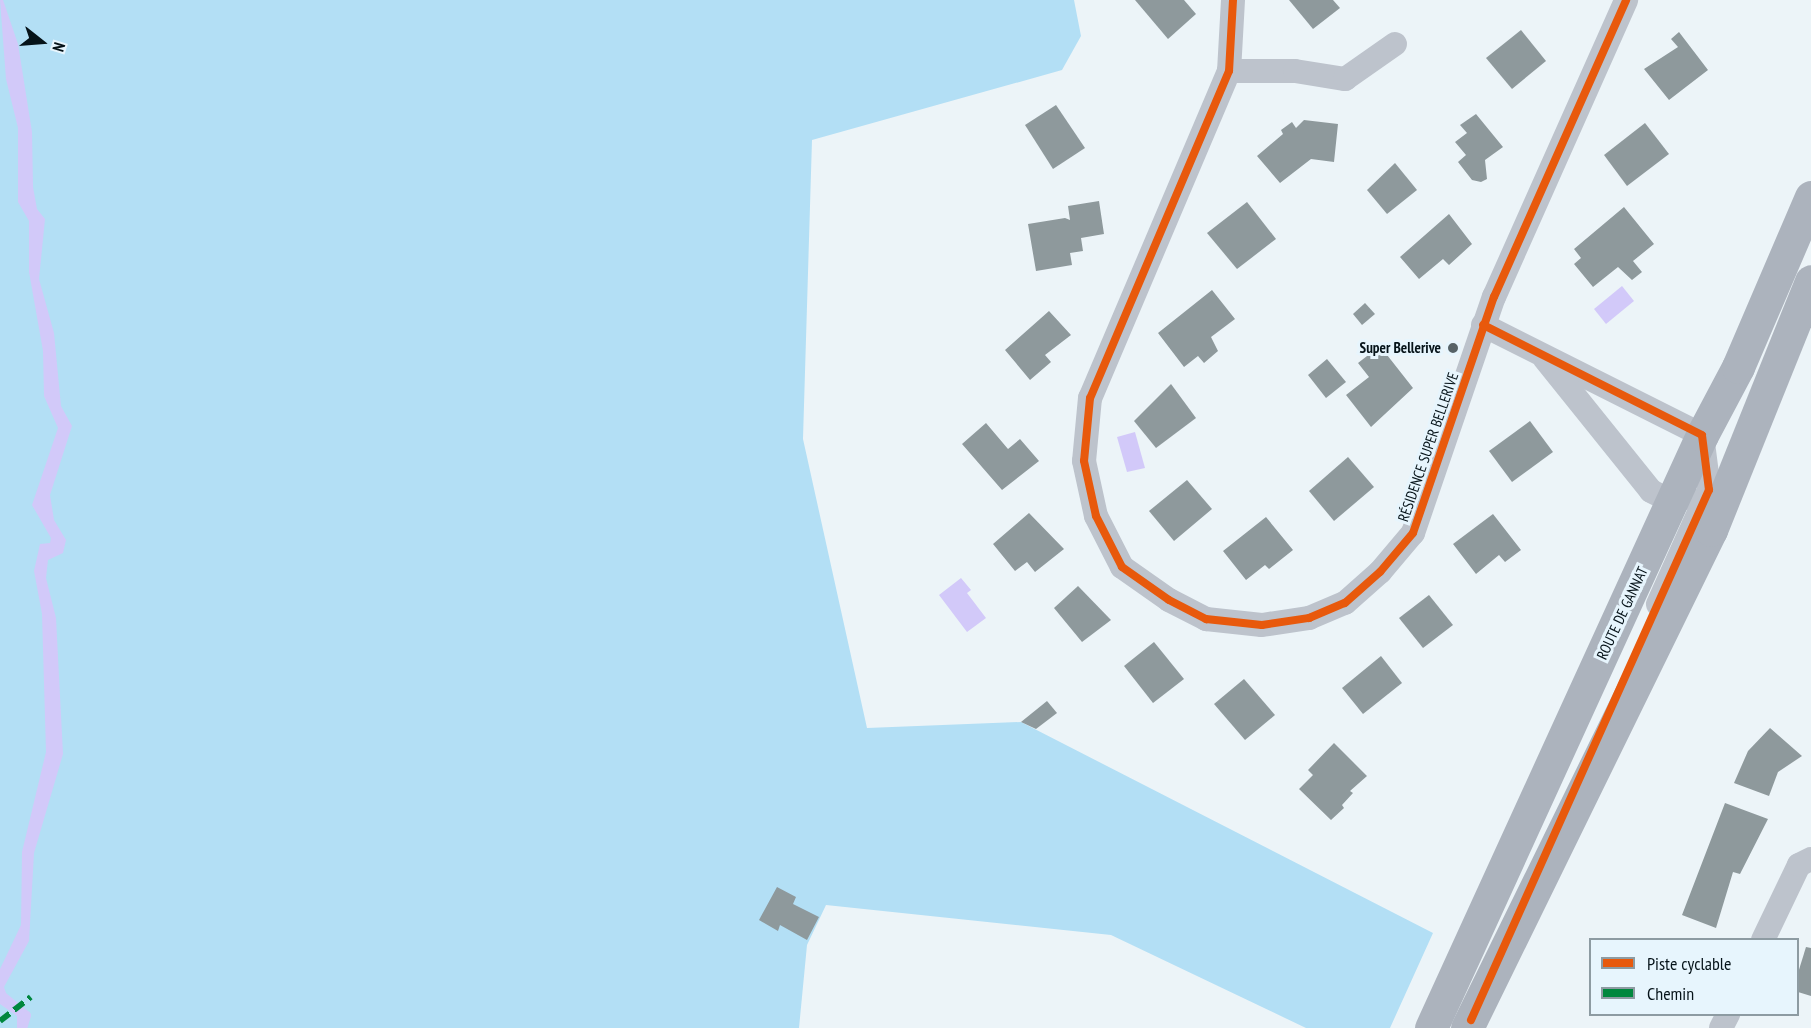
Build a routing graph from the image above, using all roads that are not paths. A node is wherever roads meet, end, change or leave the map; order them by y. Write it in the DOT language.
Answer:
graph roads {
  1 [pos="1233,0"];
  2 [pos="1626,0"];
  3 [pos="1395,44"];
  4 [pos="1229,71"];
  5 [pos="1811,197"];
  6 [pos="1811,281"];
  7 [pos="1483,325"];
  8 [pos="1539,352"];
  9 [pos="1702,435"];
  10 [pos="1746,447"];
  11 [pos="1708,490"];
  12 [pos="1673,502"];
  13 [pos="1811,859"];
  14 [pos="1763,938"];
  15 [pos="1469,1024"];
  16 [pos="1431,1028"];
  1 -- 4 [label="street, RÉSIDENCE SUPER BELLERIVE"];
  2 -- 7 [label="street, RÉSIDENCE SUPER BELLERIVE"];
  3 -- 4 [label="street"];
  4 -- 7 [label="street, RÉSIDENCE SUPER BELLERIVE"];
  5 -- 9 [label="main road, ROUTE DE GANNAT"];
  6 -- 10 [label="main road"];
  7 -- 8 [label="street"];
  8 -- 9 [label="street"];
  8 -- 12 [label="street"];
  9 -- 11 [label="street"];
  9 -- 12 [label="main road, ROUTE DE GANNAT"];
  10 -- 11 [label="street"];
  10 -- 15 [label="main road"];
  11 -- 12 [label="street"];
  11 -- 15 [label="street"];
  12 -- 16 [label="main road, ROUTE DE GANNAT"];
  13 -- 14 [label="street"];
}
